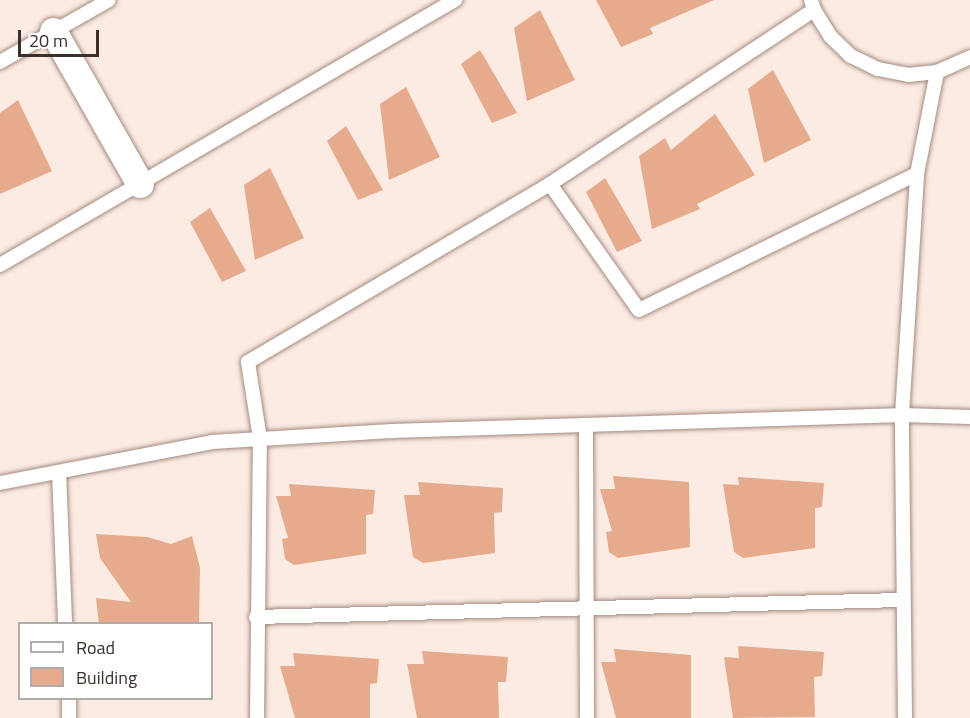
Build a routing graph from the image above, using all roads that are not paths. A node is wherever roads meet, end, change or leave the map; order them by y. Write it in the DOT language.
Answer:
graph roads {
  1 [pos="109,0"];
  2 [pos="455,0"];
  3 [pos="812,5"];
  4 [pos="53,32"];
  5 [pos="970,57"];
  6 [pos="0,62"];
  7 [pos="937,72"];
  8 [pos="917,174"];
  9 [pos="140,184"];
  10 [pos="550,184"];
  11 [pos="0,266"];
  12 [pos="902,416"];
  13 [pos="970,417"];
  14 [pos="586,425"];
  15 [pos="260,439"];
  16 [pos="59,472"];
  17 [pos="0,483"];
  18 [pos="902,600"];
  19 [pos="585,610"];
  20 [pos="256,617"];
  21 [pos="65,622"];
  22 [pos="69,700"];
  23 [pos="69,718"];
  24 [pos="257,718"];
  25 [pos="587,718"];
  26 [pos="905,718"];
  1 -- 4 [label="lane"];
  2 -- 9 [label="lane"];
  3 -- 7 [label="lane"];
  3 -- 10 [label="lane"];
  4 -- 6 [label="lane"];
  4 -- 9 [label="street"];
  5 -- 7 [label="lane"];
  7 -- 8 [label="lane"];
  8 -- 10 [label="lane"];
  8 -- 12 [label="lane"];
  9 -- 11 [label="lane"];
  10 -- 15 [label="lane"];
  12 -- 13 [label="lane"];
  12 -- 14 [label="lane"];
  12 -- 18 [label="lane"];
  14 -- 15 [label="lane"];
  14 -- 19 [label="lane"];
  15 -- 16 [label="lane"];
  15 -- 20 [label="lane"];
  16 -- 17 [label="lane"];
  16 -- 21 [label="lane"];
  18 -- 19 [label="lane"];
  18 -- 26 [label="lane"];
  19 -- 20 [label="lane"];
  19 -- 25 [label="lane"];
  20 -- 24 [label="lane"];
  22 -- 23 [label="lane"];
}
